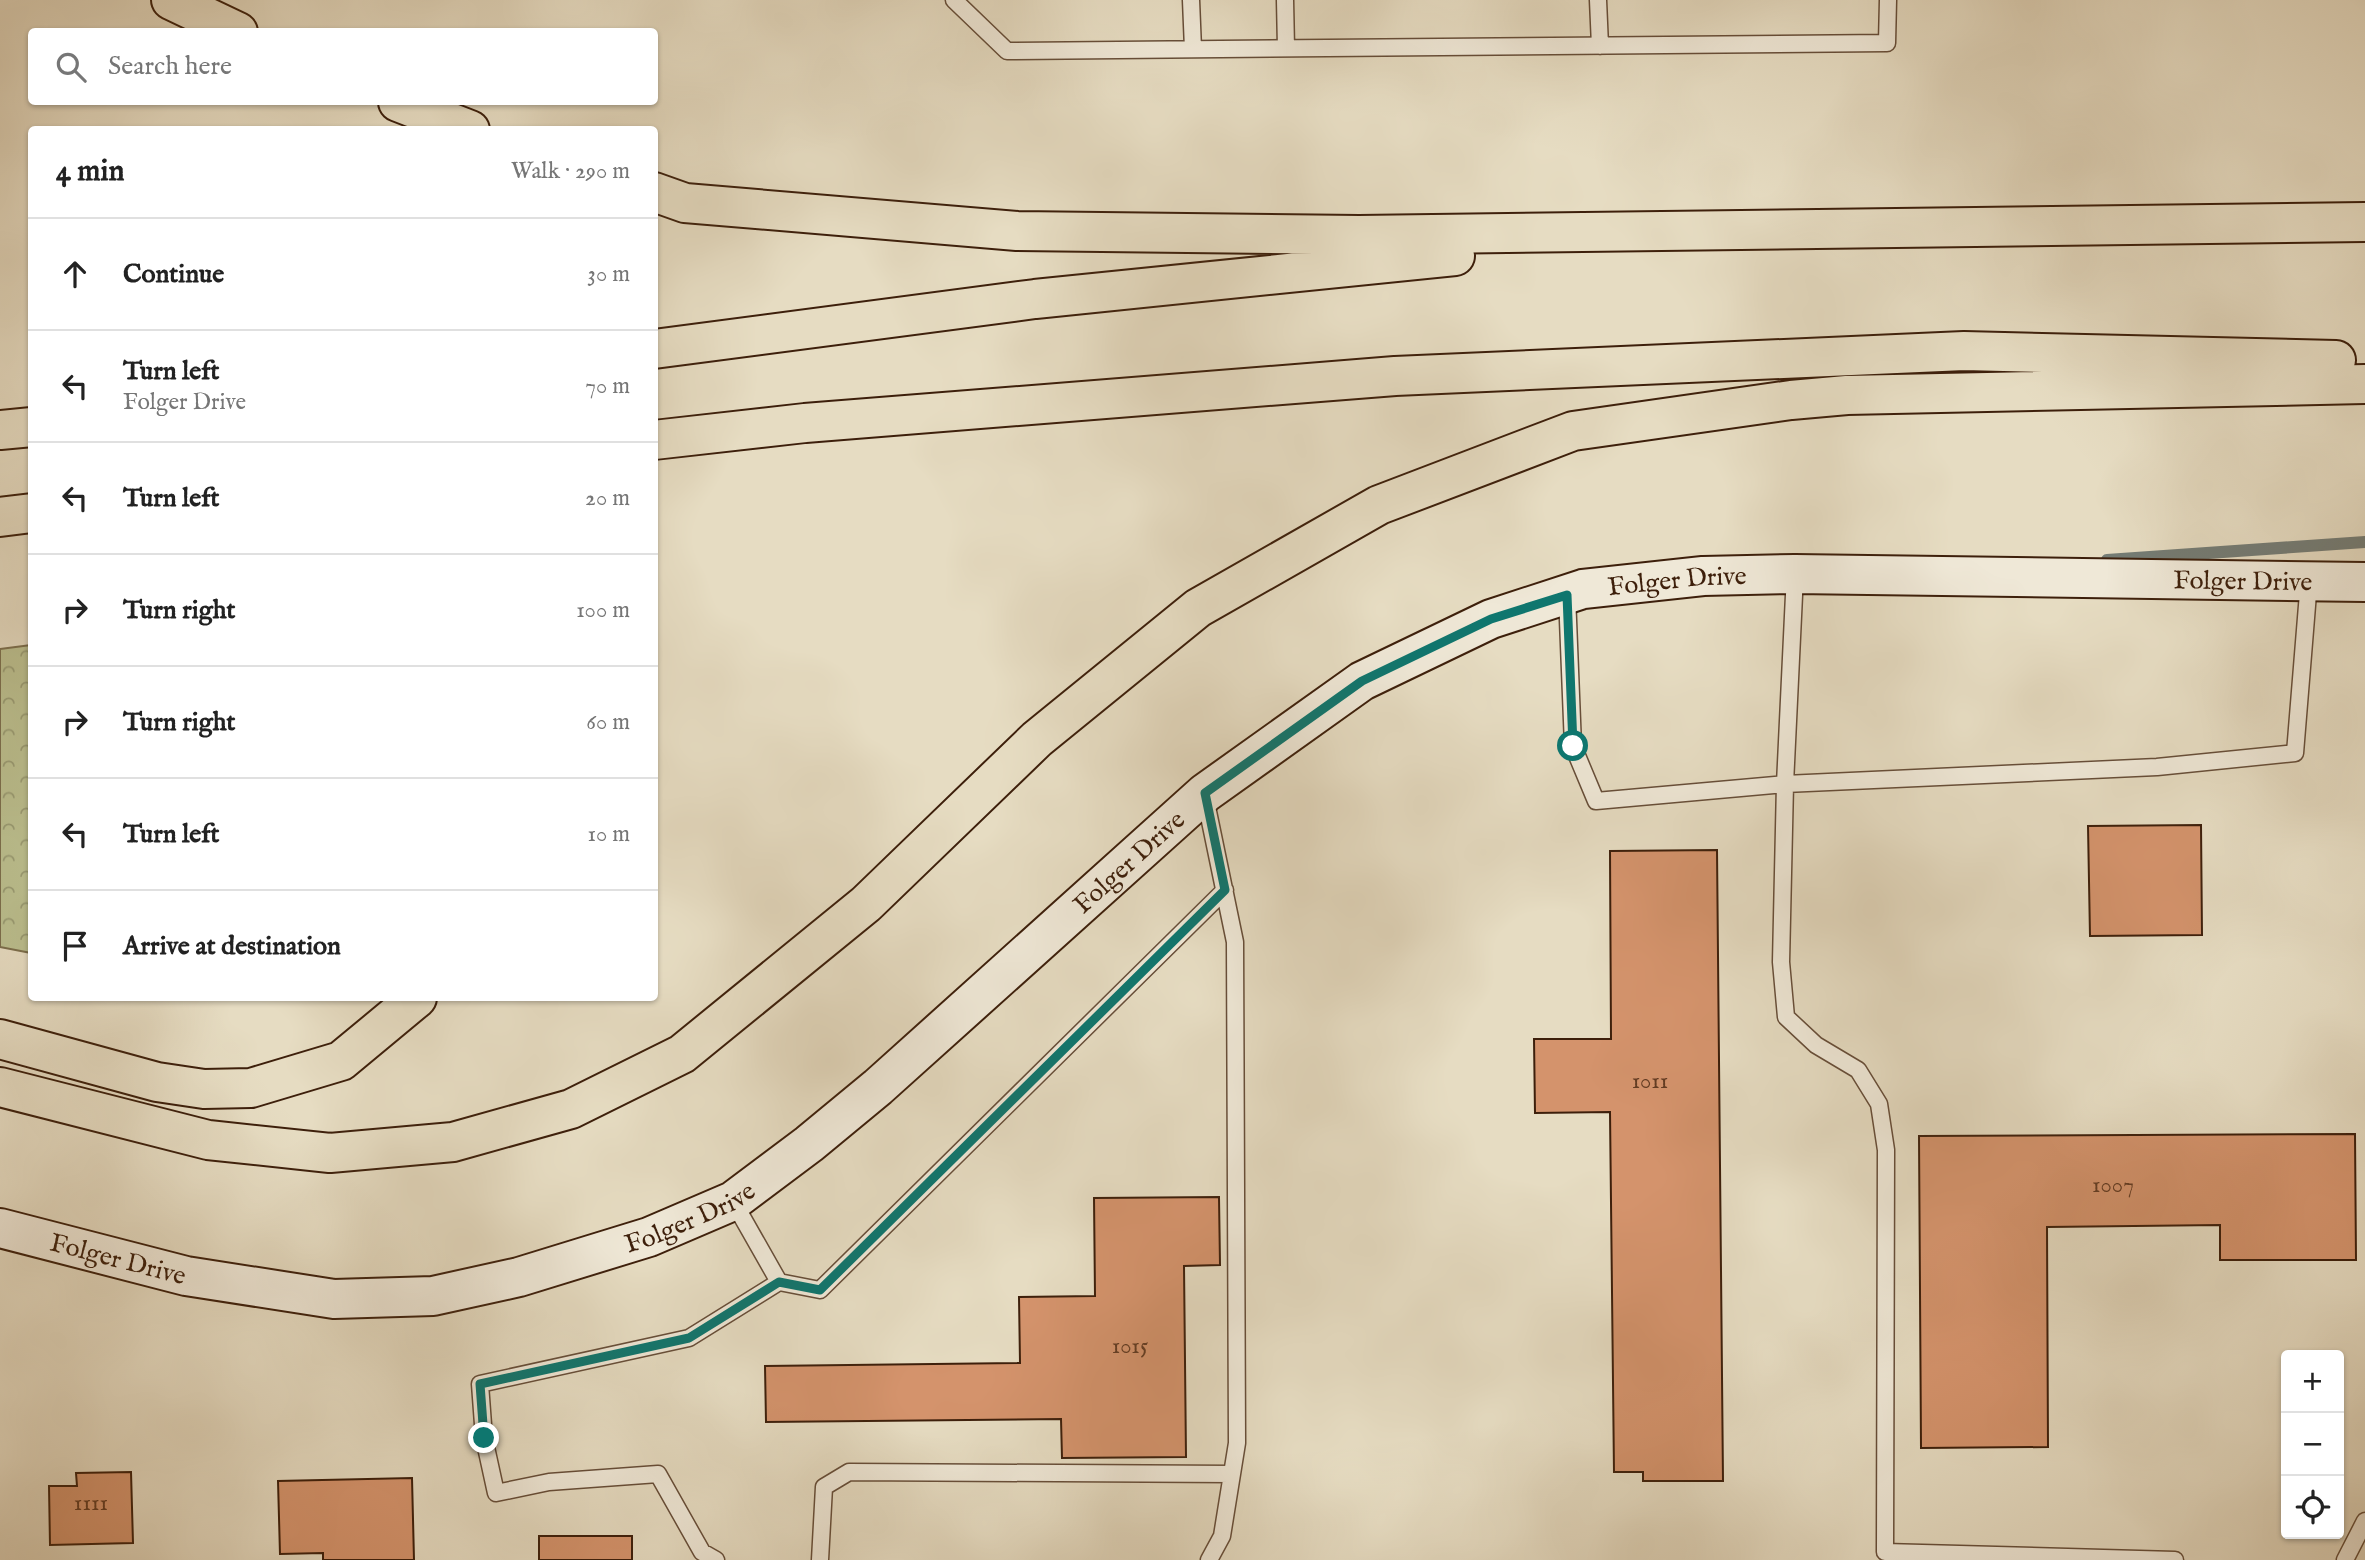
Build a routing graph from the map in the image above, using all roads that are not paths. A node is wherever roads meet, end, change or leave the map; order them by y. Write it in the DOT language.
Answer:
graph roads {
  1 [pos="171,0"];
  2 [pos="954,0"];
  3 [pos="1191,0"];
  4 [pos="1286,0"];
  5 [pos="1598,0"];
  6 [pos="1888,0"];
  7 [pos="230,28"];
  8 [pos="1600,46"];
  9 [pos="1286,48"];
  10 [pos="1193,49"];
  11 [pos="406,105"];
  12 [pos="460,126"];
  13 [pos="658,193"];
  14 [pos="2365,222"];
  15 [pos="1707,229"];
  16 [pos="658,348"];
  17 [pos="2365,360"];
  18 [pos="2365,384"];
  19 [pos="28,427"];
  20 [pos="0,430"];
  21 [pos="658,440"];
  22 [pos="28,514"];
  23 [pos="0,517"];
  24 [pos="0,538"];
  25 [pos="28,538"];
  26 [pos="1795,574"];
  27 [pos="2309,581"];
  28 [pos="2365,582"];
  29 [pos="1567,595"];
  30 [pos="1785,784"];
  31 [pos="1205,793"];
  32 [pos="1225,890"];
  33 [pos="413,1001"];
  34 [pos="0,1039"];
  35 [pos="0,1087"];
  36 [pos="733,1201"];
  37 [pos="0,1228"];
  38 [pos="779,1282"];
  39 [pos="1231,1474"];
  40 [pos="2365,1521"];
  41 [pos="716,1560"];
  42 [pos="820,1560"];
  43 [pos="1209,1560"];
  44 [pos="2175,1560"];
  45 [pos="2345,1560"];
  1 -- 7 [label="highway"];
  2 -- 10 [label="lane"];
  3 -- 10 [label="lane"];
  4 -- 9 [label="lane"];
  5 -- 8 [label="lane"];
  6 -- 8 [label="lane"];
  8 -- 9 [label="lane"];
  9 -- 10 [label="lane"];
  11 -- 12 [label="highway"];
  13 -- 15 [label="highway"];
  14 -- 15 [label="highway"];
  15 -- 16 [label="highway"];
  17 -- 21 [label="highway"];
  18 -- 35 [label="highway"];
  19 -- 20 [label="highway"];
  22 -- 23 [label="highway"];
  24 -- 25 [label="highway"];
  26 -- 27 [label="street, Folger Drive"];
  26 -- 29 [label="street, Folger Drive"];
  26 -- 30 [label="lane"];
  27 -- 28 [label="street, Folger Drive"];
  27 -- 30 [label="lane"];
  29 -- 30 [label="lane"];
  29 -- 31 [label="street, Folger Drive"];
  30 -- 44 [label="lane"];
  31 -- 32 [label="lane"];
  31 -- 36 [label="street, Folger Drive"];
  32 -- 38 [label="lane"];
  32 -- 39 [label="lane"];
  33 -- 34 [label="highway"];
  36 -- 37 [label="street, Folger Drive"];
  36 -- 38 [label="lane"];
  38 -- 41 [label="lane"];
  39 -- 42 [label="lane"];
  39 -- 43 [label="lane"];
  40 -- 45 [label="lane"];
}
